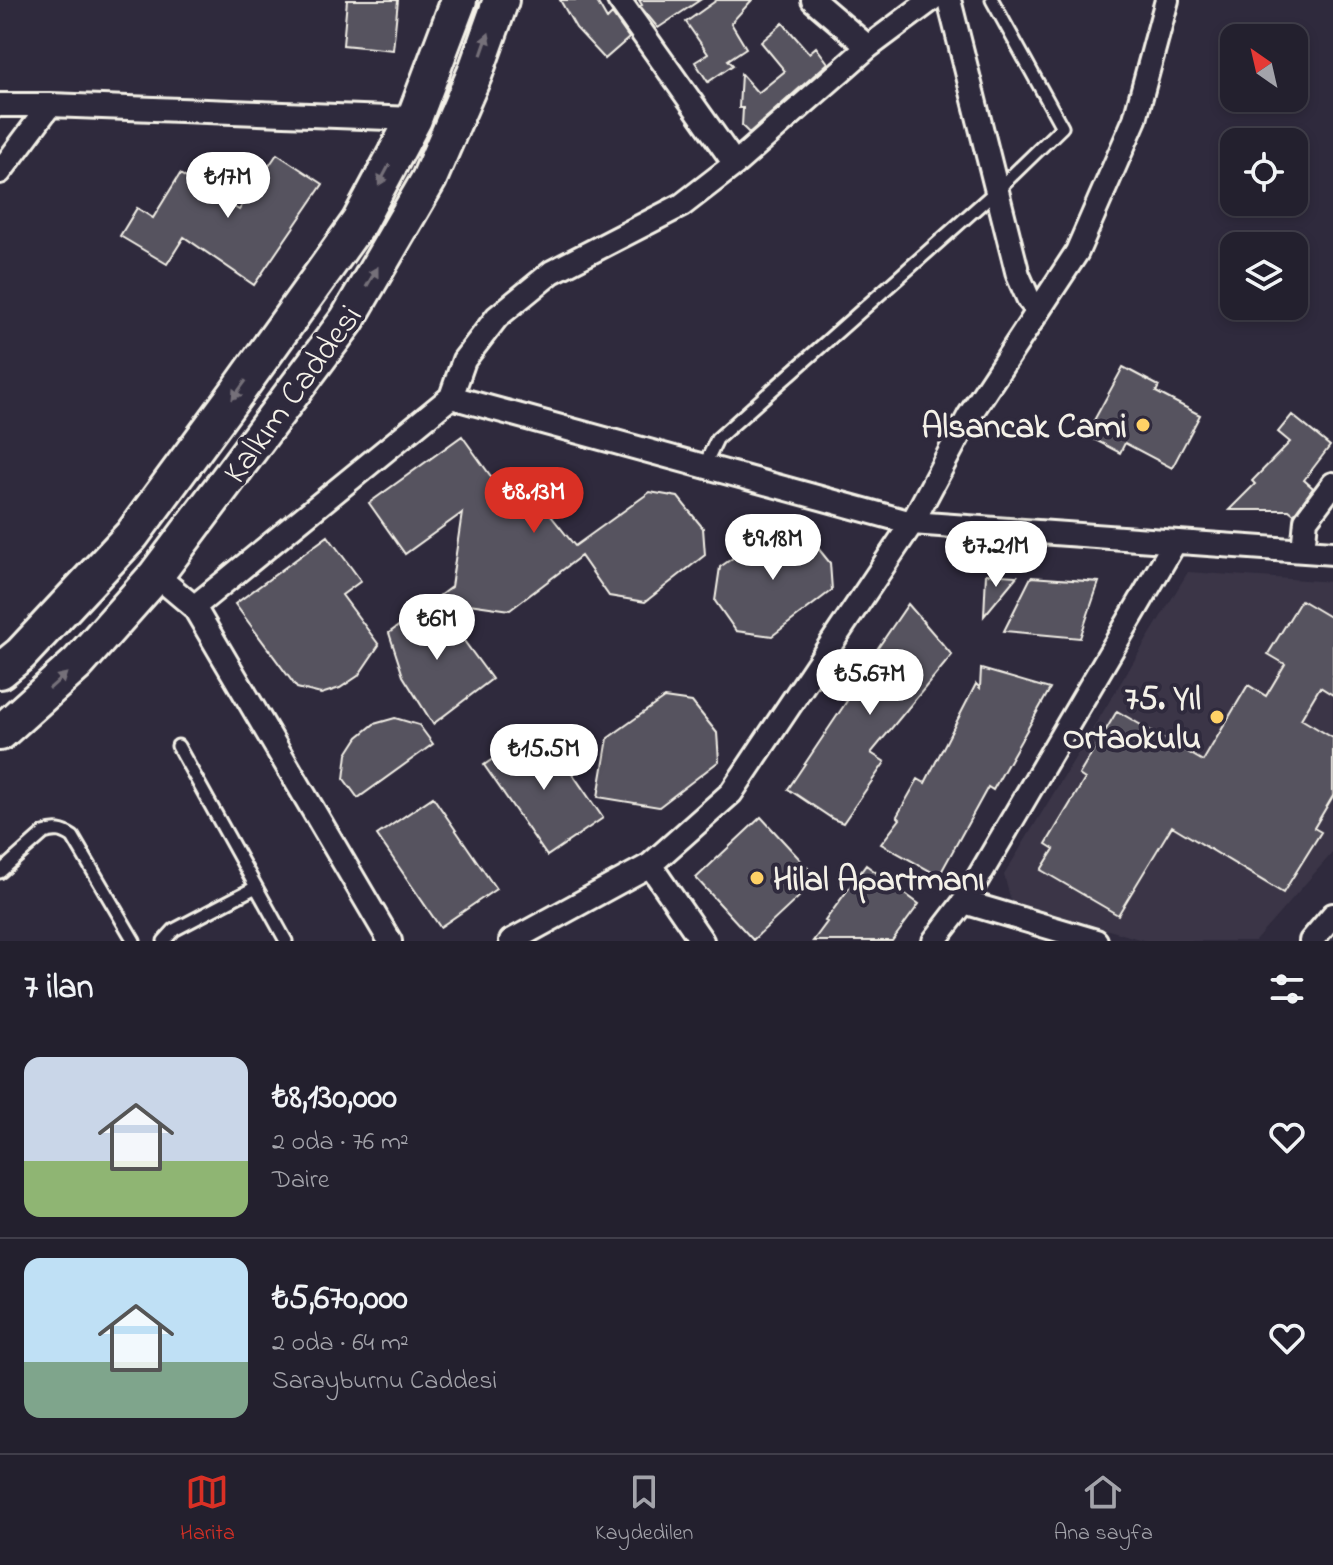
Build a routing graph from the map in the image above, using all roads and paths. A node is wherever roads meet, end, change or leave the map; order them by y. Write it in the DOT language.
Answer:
graph roads {
  1 [pos="459,0"];
  2 [pos="501,0"];
  3 [pos="619,0"];
  4 [pos="813,0"];
  5 [pos="931,0"];
  6 [pos="949,0"];
  7 [pos="992,0"];
  8 [pos="1167,0"];
  9 [pos="868,47"];
  10 [pos="0,105"];
  11 [pos="50,105"];
  12 [pos="414,119"];
  13 [pos="735,164"];
  14 [pos="0,172"];
  15 [pos="997,190"];
  16 [pos="1038,311"];
  17 [pos="451,397"];
  18 [pos="704,466"];
  19 [pos="1333,484"];
  20 [pos="912,523"];
  21 [pos="1175,542"];
  22 [pos="1303,551"];
  23 [pos="1333,553"];
  24 [pos="156,575"];
  25 [pos="194,607"];
  26 [pos="0,671"];
  27 [pos="0,733"];
  28 [pos="178,746"];
  29 [pos="650,865"];
  30 [pos="0,872"];
  31 [pos="256,887"];
  32 [pos="964,902"];
  33 [pos="1333,915"];
  34 [pos="134,941"];
  35 [pos="164,941"];
  36 [pos="286,941"];
  37 [pos="390,941"];
  38 [pos="511,941"];
  39 [pos="702,941"];
  40 [pos="934,941"];
  41 [pos="1096,941"];
  42 [pos="1311,941"];
  1 -- 12 [label="main road, Kalkım Caddesi"];
  24 -- 2 [label="main road, Kalkım Caddesi, one-way"];
  3 -- 13 [label="street"];
  4 -- 9 [label="street"];
  5 -- 9 [label="street"];
  6 -- 15 [label="street"];
  7 -- 15 [label="lane"];
  8 -- 16 [label="street"];
  9 -- 13 [label="street"];
  10 -- 11 [label="street"];
  11 -- 12 [label="street"];
  11 -- 14 [label="street"];
  12 -- 26 [label="main road, Kalkım Caddesi, one-way"];
  13 -- 17 [label="street"];
  15 -- 16 [label="street"];
  15 -- 18 [label="lane"];
  16 -- 20 [label="street"];
  17 -- 18 [label="street"];
  17 -- 25 [label="street"];
  18 -- 20 [label="street"];
  19 -- 22 [label="street"];
  20 -- 21 [label="street"];
  20 -- 29 [label="street"];
  21 -- 22 [label="street"];
  21 -- 32 [label="street"];
  22 -- 23 [label="street"];
  24 -- 25 [label="street"];
  27 -- 24 [label="main road, Kalkım Caddesi, one-way"];
  25 -- 37 [label="street"];
  28 -- 31 [label="lane"];
  29 -- 38 [label="street"];
  29 -- 39 [label="street"];
  30 -- 34 [label="lane"];
  31 -- 35 [label="lane"];
  31 -- 36 [label="lane"];
  32 -- 40 [label="street"];
  32 -- 41 [label="street"];
  33 -- 42 [label="street"];
}
